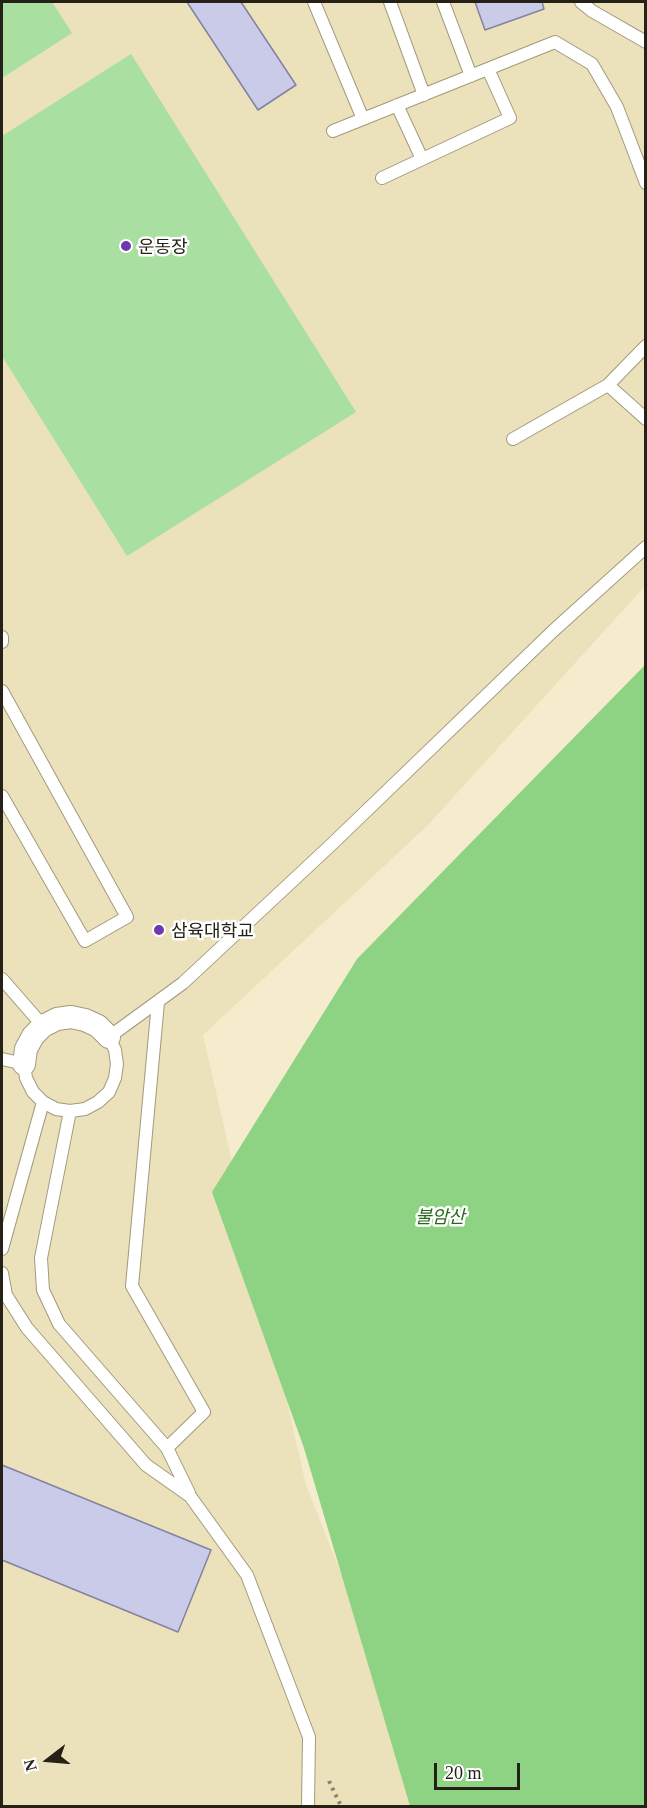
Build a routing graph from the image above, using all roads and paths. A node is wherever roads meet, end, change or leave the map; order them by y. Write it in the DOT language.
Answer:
graph roads {
  1 [pos="314,2"];
  2 [pos="390,2"];
  3 [pos="443,2"];
  4 [pos="581,2"];
  5 [pos="645,42"];
  6 [pos="488,69"];
  7 [pos="471,76"];
  8 [pos="424,95"];
  9 [pos="397,105"];
  10 [pos="363,119"];
  11 [pos="333,131"];
  12 [pos="422,159"];
  13 [pos="382,178"];
  14 [pos="645,183"];
  15 [pos="645,346"];
  16 [pos="608,385"];
  17 [pos="645,419"];
  18 [pos="513,439"];
  19 [pos="645,547"];
  20 [pos="2,637"];
  21 [pos="2,642"];
  22 [pos="2,691"];
  23 [pos="2,796"];
  24 [pos="2,979"];
  25 [pos="158,1002"];
  26 [pos="43,1026"];
  27 [pos="109,1037"];
  28 [pos="2,1059"];
  29 [pos="24,1064"];
  30 [pos="43,1102"];
  31 [pos="70,1111"];
  32 [pos="2,1249"];
  33 [pos="2,1273"];
  34 [pos="167,1448"];
  35 [pos="190,1496"];
  36 [pos="308,1806"];
  1 -- 10 [label="lane"];
  2 -- 8 [label="lane"];
  3 -- 7 [label="lane"];
  4 -- 5 [label="lane"];
  6 -- 7 [label="lane"];
  6 -- 12 [label="lane"];
  6 -- 14 [label="lane"];
  7 -- 8 [label="lane"];
  8 -- 9 [label="lane"];
  9 -- 10 [label="lane"];
  9 -- 12 [label="lane"];
  10 -- 11 [label="lane"];
  12 -- 13 [label="lane"];
  15 -- 16 [label="lane"];
  16 -- 17 [label="lane"];
  16 -- 18 [label="lane"];
  19 -- 25 [label="lane"];
  20 -- 21 [label="lane"];
  22 -- 23 [label="lane"];
  24 -- 26 [label="lane"];
  25 -- 27 [label="lane"];
  25 -- 34 [label="lane"];
  26 -- 27 [label="street"];
  26 -- 29 [label="street"];
  27 -- 31 [label="lane"];
  28 -- 29 [label="lane"];
  29 -- 30 [label="lane"];
  30 -- 31 [label="lane"];
  30 -- 32 [label="lane"];
  31 -- 34 [label="lane"];
  33 -- 35 [label="lane"];
  34 -- 35 [label="lane"];
  35 -- 36 [label="lane"];
}
